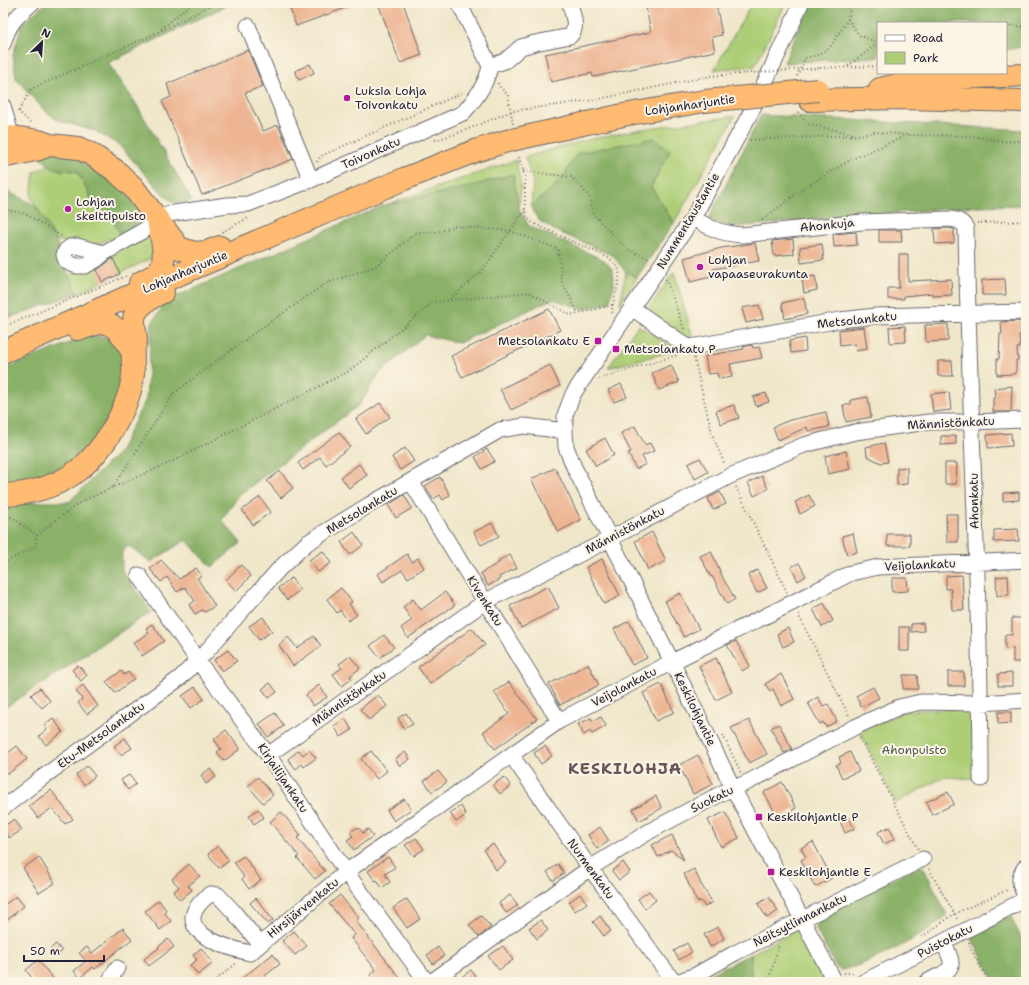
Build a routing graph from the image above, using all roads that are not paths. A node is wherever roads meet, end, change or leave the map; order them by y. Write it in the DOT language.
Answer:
graph roads {
  1 [pos="32,3"];
  2 [pos="459,3"];
  3 [pos="570,3"];
  4 [pos="801,3"];
  5 [pos="248,26"];
  6 [pos="3,44"];
  7 [pos="489,69"];
  8 [pos="1026,76"];
  9 [pos="880,89"];
  10 [pos="1026,90"];
  11 [pos="814,95"];
  12 [pos="1026,101"];
  13 [pos="3,106"];
  14 [pos="8,142"];
  15 [pos="309,176"];
  16 [pos="157,218"];
  17 [pos="693,218"];
  18 [pos="964,224"];
  19 [pos="274,234"];
  20 [pos="78,246"];
  21 [pos="186,271"];
  22 [pos="113,304"];
  23 [pos="632,308"];
  24 [pos="1026,312"];
  25 [pos="967,314"];
  26 [pos="54,330"];
  27 [pos="3,352"];
  28 [pos="133,353"];
  29 [pos="1026,420"];
  30 [pos="972,422"];
  31 [pos="565,431"];
  32 [pos="411,482"];
  33 [pos="3,495"];
  34 [pos="609,539"];
  35 [pos="1026,560"];
  36 [pos="976,562"];
  37 [pos="139,575"];
  38 [pos="486,601"];
  39 [pos="198,661"];
  40 [pos="672,662"];
  41 [pos="1026,700"];
  42 [pos="981,703"];
  43 [pos="559,721"];
  44 [pos="268,755"];
  45 [pos="511,755"];
  46 [pos="981,779"];
  47 [pos="733,788"];
  48 [pos="3,808"];
  49 [pos="923,859"];
  50 [pos="1026,866"];
  51 [pos="590,868"];
  52 [pos="346,872"];
  53 [pos="1026,898"];
  54 [pos="802,919"];
  55 [pos="943,942"];
  56 [pos="255,948"];
  57 [pos="117,968"];
  58 [pos="859,978"];
  59 [pos="833,979"];
  60 [pos="110,982"];
  61 [pos="427,982"];
  62 [pos="431,982"];
  63 [pos="676,982"];
  64 [pos="926,982"];
  1 -- 6 [label="street"];
  2 -- 7 [label="street"];
  3 -- 7 [label="street"];
  4 -- 17 [label="street, Nummentaustantie"];
  5 -- 15 [label="street"];
  7 -- 15 [label="street, Toivonkatu"];
  8 -- 9 [label="highway"];
  9 -- 10 [label="highway, Lohjanharjuntie"];
  9 -- 11 [label="highway, Lohjanharjuntie"];
  11 -- 12 [label="highway, Lohjanharjuntie"];
  11 -- 19 [label="highway, Lohjanharjuntie, bridge"];
  13 -- 14 [label="street"];
  14 -- 16 [label="highway"];
  15 -- 16 [label="street, Toivonkatu"];
  16 -- 19 [label="highway"];
  16 -- 20 [label="street"];
  16 -- 22 [label="highway"];
  17 -- 18 [label="street, Ahonkuja"];
  17 -- 23 [label="street, Nummentaustantie"];
  18 -- 25 [label="street, Ahonkatu"];
  19 -- 21 [label="highway, Lohjanharjuntie"];
  21 -- 22 [label="highway, Lohjanharjuntie"];
  21 -- 28 [label="highway"];
  22 -- 26 [label="highway, Lohjanharjuntie"];
  23 -- 25 [label="street, Metsolankatu"];
  23 -- 31 [label="street, Nummentaustantie"];
  24 -- 25 [label="street, Metsolankatu"];
  25 -- 30 [label="street, Ahonkatu"];
  26 -- 27 [label="highway, Lohjanharjuntie"];
  26 -- 28 [label="highway"];
  28 -- 33 [label="highway"];
  29 -- 30 [label="street, Männistönkatu"];
  30 -- 34 [label="street, Männistönkatu"];
  30 -- 36 [label="street, Ahonkatu"];
  31 -- 32 [label="street, Metsolankatu"];
  31 -- 34 [label="street, Keskilohjantie"];
  32 -- 38 [label="street, Kivenkatu"];
  32 -- 39 [label="street, Metsolankatu"];
  34 -- 38 [label="street, Männistönkatu"];
  34 -- 40 [label="street, Keskilohjantie"];
  35 -- 36 [label="street, Veijolankatu"];
  36 -- 40 [label="street, Veijolankatu"];
  36 -- 42 [label="street, Ahonkatu"];
  37 -- 39 [label="street, Kirjailijankatu"];
  38 -- 43 [label="street, Kivenkatu"];
  38 -- 44 [label="street, Männistönkatu"];
  39 -- 44 [label="street, Kirjailijankatu"];
  39 -- 48 [label="street, Etu-Metsolankatu"];
  40 -- 43 [label="street, Veijolankatu"];
  40 -- 47 [label="street, Keskilohjantie"];
  41 -- 42 [label="street, Suokatu"];
  42 -- 46 [label="street, Ahonkatu"];
  42 -- 47 [label="street, Suokatu"];
  43 -- 45 [label="street, Veijolankatu"];
  44 -- 52 [label="street, Kirjailijankatu"];
  45 -- 51 [label="street, Nurmenkatu"];
  45 -- 52 [label="street, Veijolankatu"];
  47 -- 51 [label="street, Suokatu"];
  47 -- 54 [label="street, Keskilohjantie"];
  49 -- 54 [label="street, Neitsytlinnankatu"];
  50 -- 53 [label="street"];
  51 -- 62 [label="street, Suokatu"];
  51 -- 63 [label="street, Nurmenkatu"];
  52 -- 56 [label="street, Hirsijärvenkatu"];
  52 -- 61 [label="street, Kirjailijankatu"];
  53 -- 55 [label="street, Puistokatu"];
  54 -- 59 [label="street, Keskilohjantie"];
  54 -- 63 [label="street, Neitsytlinnankatu"];
  55 -- 58 [label="street, Puistokatu"];
  55 -- 64 [label="street"];
  57 -- 60 [label="street"];
}
